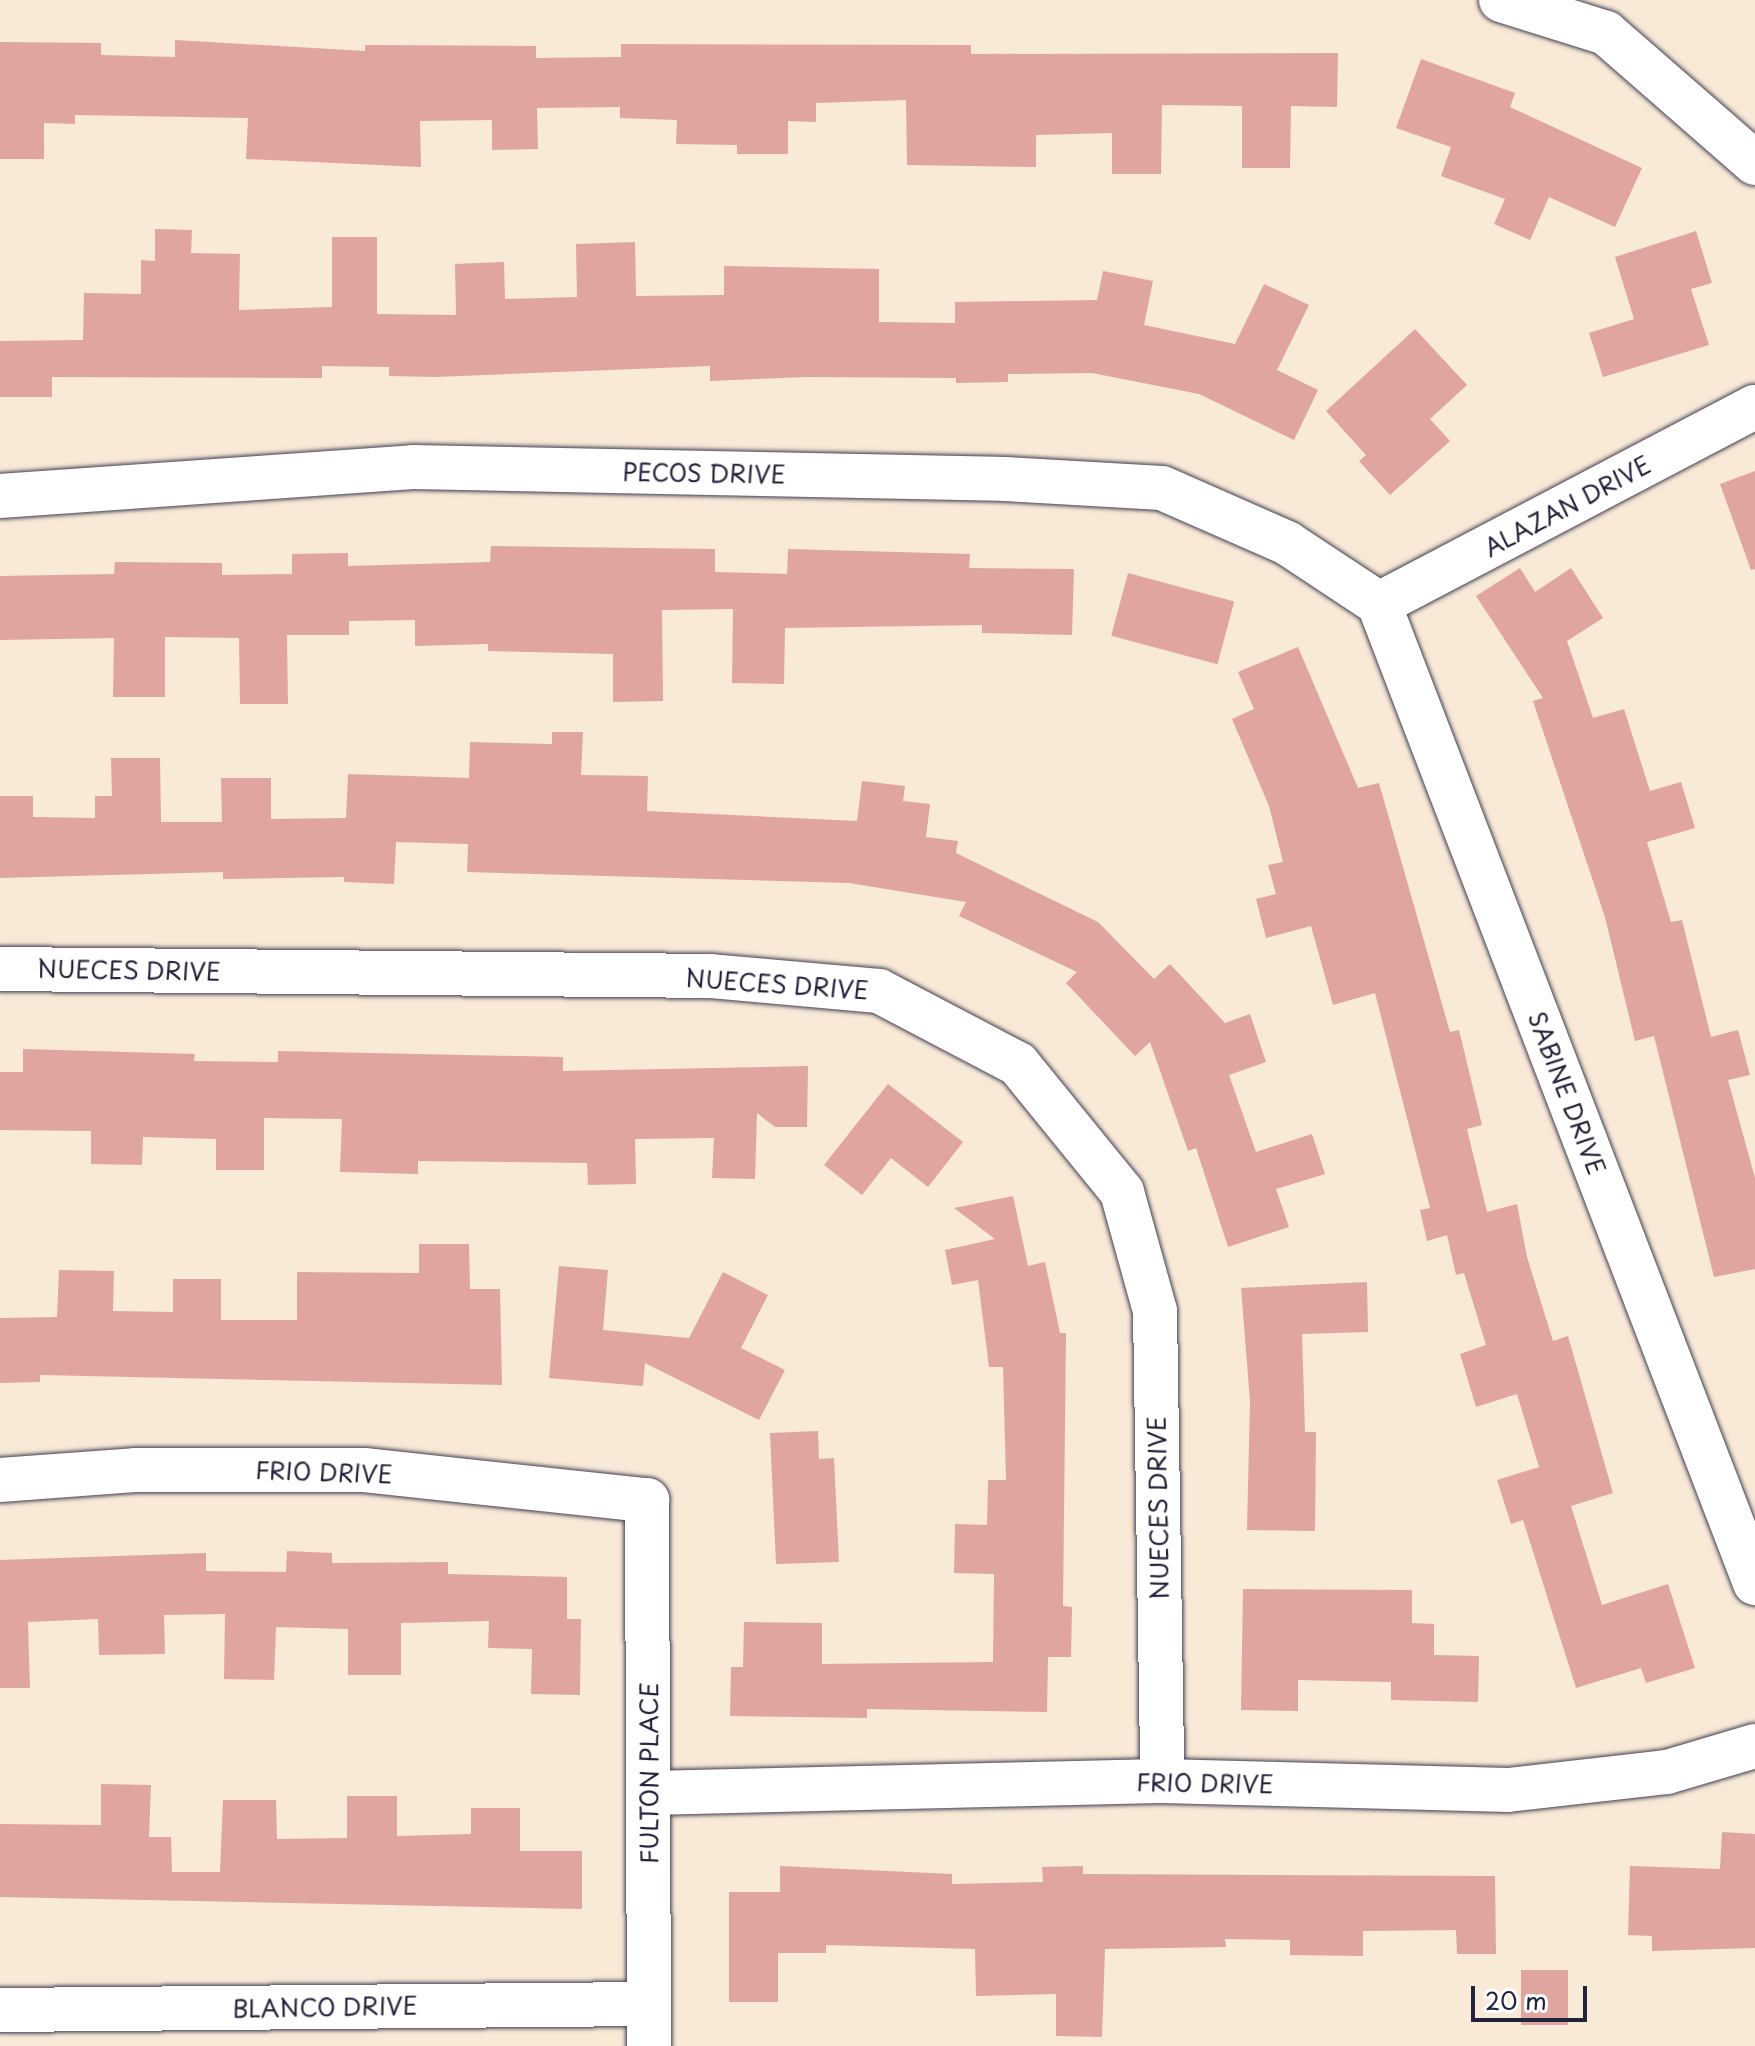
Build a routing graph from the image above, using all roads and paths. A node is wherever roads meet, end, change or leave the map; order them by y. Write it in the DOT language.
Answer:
graph roads {
  1 [pos="1501,0"];
  2 [pos="1755,163"];
  3 [pos="1755,407"];
  4 [pos="0,496"];
  5 [pos="1379,604"];
  6 [pos="0,969"];
  7 [pos="0,1480"];
  8 [pos="647,1500"];
  9 [pos="1755,1583"];
  10 [pos="1755,1746"];
  11 [pos="1162,1781"];
  12 [pos="649,1793"];
  13 [pos="0,2010"];
  14 [pos="649,2025"];
  1 -- 2 [label="street"];
  3 -- 5 [label="street, ALAZAN DRIVE"];
  4 -- 5 [label="street, PECOS DRIVE"];
  5 -- 9 [label="street, SABINE DRIVE"];
  6 -- 11 [label="street, NUECES DRIVE"];
  7 -- 8 [label="street, FRIO DRIVE"];
  8 -- 12 [label="street, FULTON PLACE"];
  10 -- 11 [label="street, FRIO DRIVE"];
  11 -- 12 [label="street, FRIO DRIVE"];
  12 -- 14 [label="street, FULTON PLACE"];
  13 -- 14 [label="street, BLANCO DRIVE"];
}
